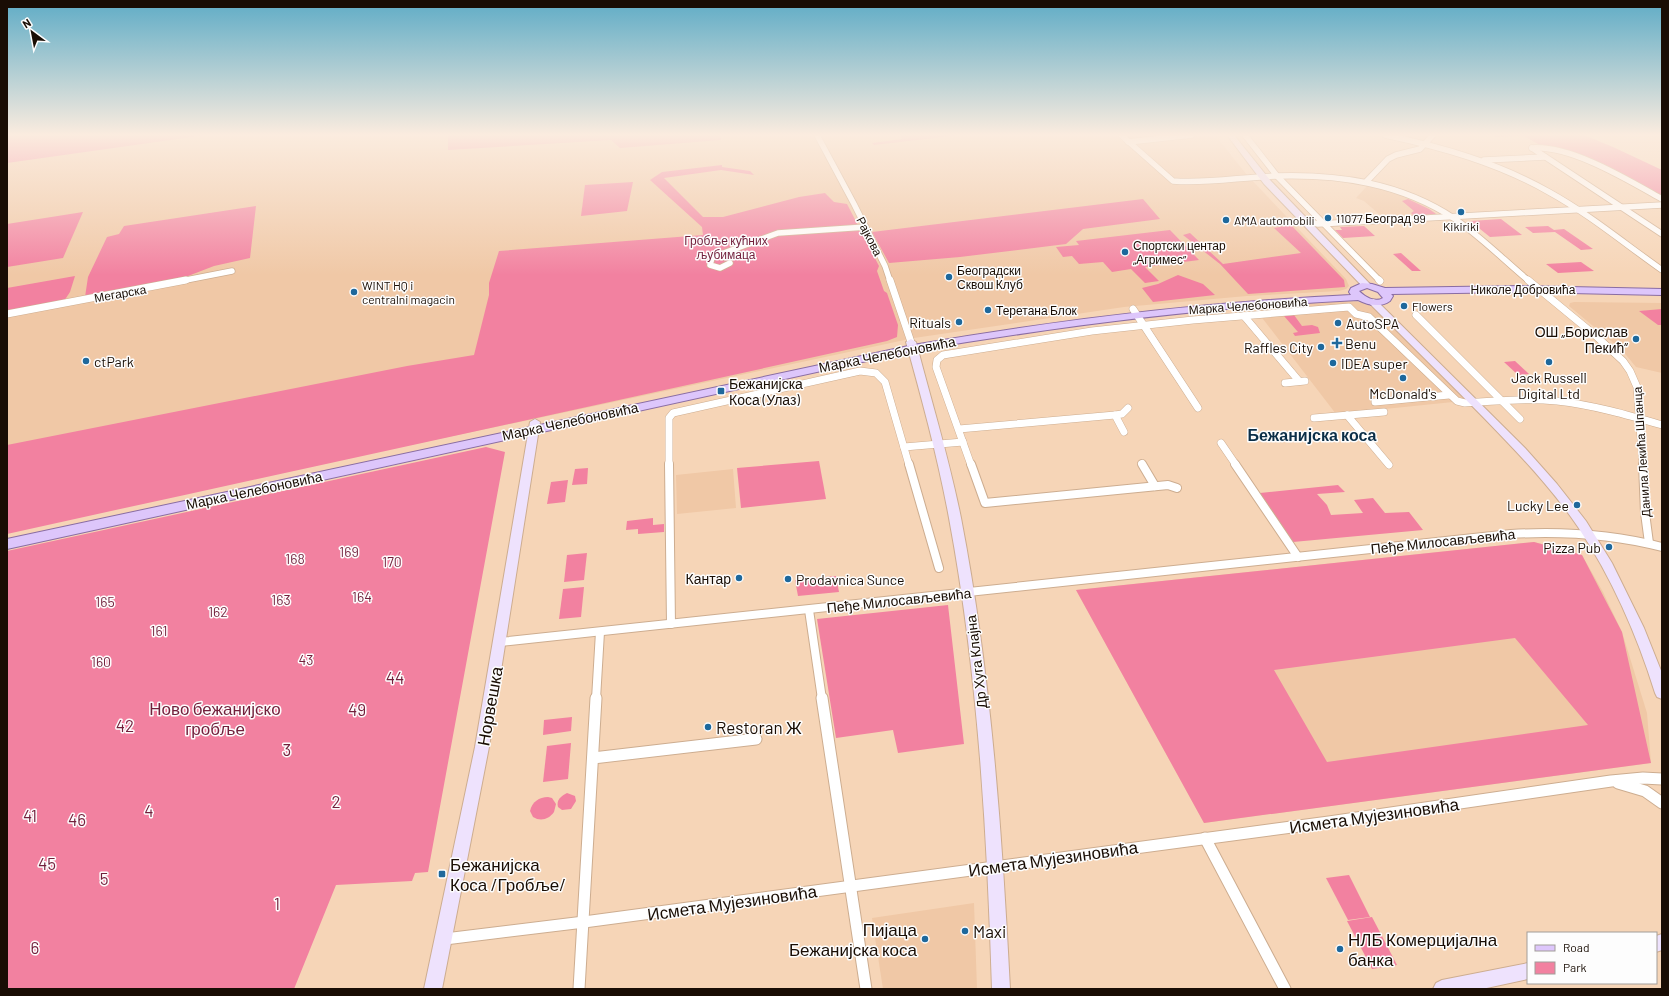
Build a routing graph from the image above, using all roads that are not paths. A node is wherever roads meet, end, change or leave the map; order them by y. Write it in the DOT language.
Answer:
graph roads {
  1 [pos="841,181"];
  2 [pos="1263,181"];
  3 [pos="1264,181"];
  4 [pos="1281,181"];
  5 [pos="1363,181"];
  6 [pos="1530,181"];
  7 [pos="1582,181"];
  8 [pos="1628,181"];
  9 [pos="1366,182"];
  10 [pos="1662,199"];
  11 [pos="1662,205"];
  12 [pos="1620,207"];
  13 [pos="1575,209"];
  14 [pos="1451,216"];
  15 [pos="1317,225"];
  16 [pos="866,228"];
  17 [pos="1662,234"];
  18 [pos="730,263"];
  19 [pos="1662,270"];
  20 [pos="232,271"];
  21 [pos="1380,281"];
  22 [pos="1359,291"];
  23 [pos="1543,291"];
  24 [pos="1662,292"];
  25 [pos="1662,297"];
  26 [pos="1382,298"];
  27 [pos="1135,312"];
  28 [pos="7,314"];
  29 [pos="1416,315"];
  30 [pos="1244,316"];
  31 [pos="1144,325"];
  32 [pos="912,345"];
  33 [pos="1285,382"];
  34 [pos="1449,395"];
  35 [pos="1501,400"];
  36 [pos="1475,402"];
  37 [pos="1128,408"];
  38 [pos="1198,408"];
  39 [pos="1115,415"];
  40 [pos="1347,415"];
  41 [pos="1314,418"];
  42 [pos="1520,419"];
  43 [pos="1640,419"];
  44 [pos="1662,425"];
  45 [pos="534,426"];
  46 [pos="958,429"];
  47 [pos="1124,432"];
  48 [pos="963,442"];
  49 [pos="1221,443"];
  50 [pos="939,444"];
  51 [pos="904,447"];
  52 [pos="1142,464"];
  53 [pos="1389,465"];
  54 [pos="1155,486"];
  55 [pos="1177,488"];
  56 [pos="208,497"];
  57 [pos="1588,533"];
  58 [pos="7,536"];
  59 [pos="1649,543"];
  60 [pos="7,544"];
  61 [pos="1662,547"];
  62 [pos="1298,557"];
  63 [pos="939,568"];
  64 [pos="968,593"];
  65 [pos="809,610"];
  66 [pos="671,624"];
  67 [pos="600,632"];
  68 [pos="500,642"];
  69 [pos="1662,693"];
  70 [pos="756,739"];
  71 [pos="593,758"];
  72 [pos="1662,778"];
  73 [pos="1611,781"];
  74 [pos="1662,803"];
  75 [pos="1205,838"];
  76 [pos="995,866"];
  77 [pos="851,885"];
  78 [pos="584,922"];
  79 [pos="445,939"];
  80 [pos="1527,971"];
  81 [pos="433,989"];
  82 [pos="579,989"];
  83 [pos="866,989"];
  84 [pos="1001,989"];
  85 [pos="1285,989"];
  86 [pos="1442,989"];
  1 -- 16 [label="street, Рајкова"];
  2 -- 22 [label="main road"];
  3 -- 15 [label="main road"];
  4 -- 15 [label="street"];
  5 -- 9 [label="street, Данила Лекића Шпанца"];
  6 -- 13 [label="street"];
  7 -- 12 [label="street"];
  8 -- 10 [label="street"];
  9 -- 14 [label="street, Данила Лекића Шпанца"];
  11 -- 12 [label="street"];
  12 -- 13 [label="street"];
  12 -- 17 [label="street"];
  13 -- 14 [label="street"];
  13 -- 19 [label="street"];
  14 -- 15 [label="street"];
  14 -- 23 [label="street, Данила Лекића Шпанца"];
  15 -- 21 [label="street"];
  15 -- 22 [label="main road"];
  16 -- 18 [label="street"];
  16 -- 32 [label="street, Рајкова"];
  20 -- 28 [label="street, Мегарска"];
  22 -- 26 [label="main road"];
  22 -- 26 [label="main road"];
  22 -- 27 [label="main road, Марка Челебоновића"];
  23 -- 24 [label="main road, Николе Добровића"];
  23 -- 25 [label="main road, Николе Добровића"];
  23 -- 26 [label="main road, Николе Добровића"];
  23 -- 43 [label="street, Данила Лекића Шпанца"];
  26 -- 36 [label="main road"];
  27 -- 31 [label="street"];
  27 -- 32 [label="main road, Марка Челебоновића"];
  29 -- 35 [label="street"];
  30 -- 31 [label="street, Марка Челебоновића"];
  30 -- 33 [label="street, Марка Челебоновића"];
  30 -- 34 [label="street, Марка Челебоновића"];
  31 -- 38 [label="street"];
  31 -- 46 [label="street, Марка Челебоновића"];
  32 -- 45 [label="main road, Марка Челебоновића"];
  32 -- 50 [label="main road, Др Хуга Клајна"];
  34 -- 36 [label="street"];
  34 -- 40 [label="street"];
  35 -- 36 [label="street"];
  35 -- 42 [label="street"];
  35 -- 43 [label="street"];
  36 -- 57 [label="main road"];
  37 -- 39 [label="street"];
  39 -- 46 [label="street"];
  39 -- 47 [label="street"];
  40 -- 41 [label="street"];
  40 -- 53 [label="street"];
  43 -- 44 [label="street"];
  43 -- 59 [label="street, Данила Лекића Шпанца"];
  45 -- 56 [label="main road, Марка Челебоновића"];
  45 -- 68 [label="main road, Норвешка"];
  46 -- 48 [label="street"];
  48 -- 50 [label="street"];
  48 -- 54 [label="street"];
  49 -- 62 [label="street"];
  50 -- 51 [label="street"];
  50 -- 64 [label="main road, Др Хуга Клајна"];
  51 -- 63 [label="street"];
  51 -- 66 [label="street"];
  52 -- 54 [label="street"];
  54 -- 55 [label="street"];
  56 -- 58 [label="main road, Марка Челебоновића"];
  56 -- 60 [label="main road, Марка Челебоновића"];
  57 -- 59 [label="street, Пеђе Милосављевића"];
  57 -- 62 [label="street, Пеђе Милосављевића"];
  57 -- 69 [label="main road"];
  59 -- 61 [label="street, Пеђе Милосављевића"];
  62 -- 64 [label="street, Пеђе Милосављевића"];
  64 -- 65 [label="street, Пеђе Милосављевића"];
  64 -- 76 [label="main road, Др Хуга Клајна"];
  65 -- 66 [label="street, Пеђе Милосављевића"];
  65 -- 77 [label="street"];
  66 -- 67 [label="street, Пеђе Милосављевића"];
  67 -- 68 [label="street, Пеђе Милосављевића"];
  67 -- 71 [label="street"];
  68 -- 79 [label="main road, Норвешка"];
  70 -- 71 [label="street"];
  71 -- 78 [label="street"];
  72 -- 73 [label="street, Исмета Мујезиновића"];
  73 -- 74 [label="street"];
  73 -- 75 [label="street, Исмета Мујезиновића"];
  75 -- 76 [label="street, Исмета Мујезиновића"];
  75 -- 85 [label="street"];
  76 -- 77 [label="street, Исмета Мујезиновића"];
  76 -- 84 [label="main road, Др Хуга Клајна"];
  77 -- 78 [label="street, Исмета Мујезиновића"];
  77 -- 83 [label="street"];
  78 -- 79 [label="street, Исмета Мујезиновића"];
  78 -- 82 [label="street"];
  79 -- 81 [label="main road, Норвешка"];
  80 -- 86 [label="main road"];
}
